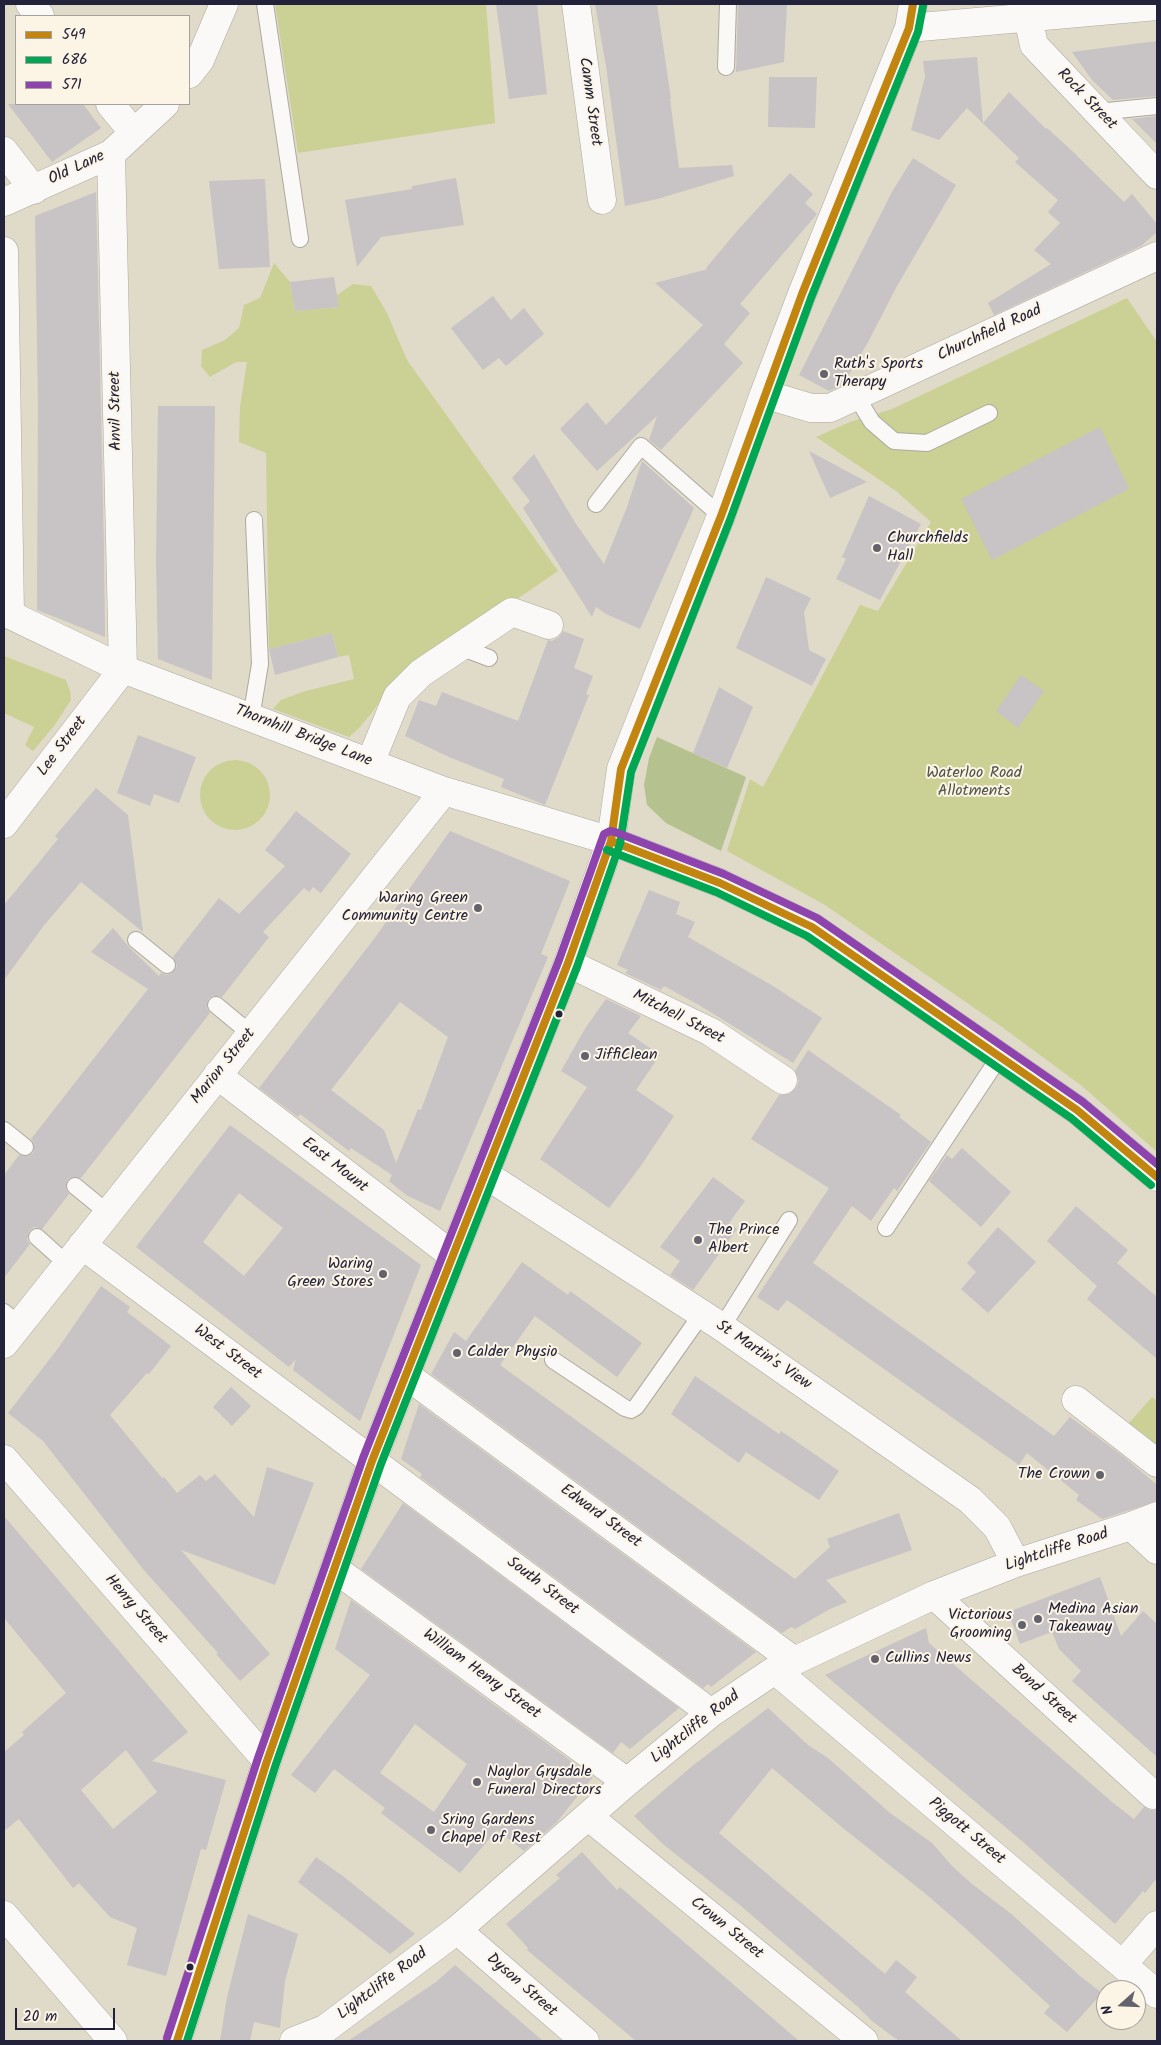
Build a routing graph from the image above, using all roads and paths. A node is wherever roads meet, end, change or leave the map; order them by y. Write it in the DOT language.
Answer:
graph roads {
  1 [pos="30,4"];
  2 [pos="224,4"];
  3 [pos="265,4"];
  4 [pos="576,4"];
  5 [pos="728,4"];
  6 [pos="1157,6"];
  7 [pos="1086,8"];
  8 [pos="39,15"];
  9 [pos="911,16"];
  10 [pos="1028,17"];
  11 [pos="726,68"];
  12 [pos="190,73"];
  13 [pos="111,105"];
  14 [pos="164,105"];
  15 [pos="1157,106"];
  16 [pos="1098,112"];
  17 [pos="134,133"];
  18 [pos="4,151"];
  19 [pos="111,154"];
  20 [pos="1157,175"];
  21 [pos="34,190"];
  22 [pos="602,200"];
  23 [pos="4,202"];
  24 [pos="300,239"];
  25 [pos="4,251"];
  26 [pos="1157,256"];
  27 [pos="764,394"];
  28 [pos="856,396"];
  29 [pos="989,413"];
  30 [pos="596,504"];
  31 [pos="721,516"];
  32 [pos="254,520"];
  33 [pos="7,613"];
  34 [pos="549,624"];
  35 [pos="460,647"];
  36 [pos="490,658"];
  37 [pos="123,669"];
  38 [pos="251,718"];
  39 [pos="370,763"];
  40 [pos="444,791"];
  41 [pos="4,824"];
  42 [pos="610,841"];
  43 [pos="136,940"];
  44 [pos="568,963"];
  45 [pos="167,965"];
  46 [pos="216,1005"];
  47 [pos="251,1034"];
  48 [pos="1000,1056"];
  49 [pos="217,1076"];
  50 [pos="783,1080"];
  51 [pos="4,1130"];
  52 [pos="25,1147"];
  53 [pos="486,1175"];
  54 [pos="1157,1177"];
  55 [pos="75,1186"];
  56 [pos="108,1213"];
  57 [pos="789,1220"];
  58 [pos="886,1228"];
  59 [pos="36,1237"];
  60 [pos="75,1255"];
  61 [pos="452,1255"];
  62 [pos="712,1321"];
  63 [pos="9,1327"];
  64 [pos="553,1360"];
  65 [pos="406,1374"];
  66 [pos="1076,1400"];
  67 [pos="4,1459"];
  68 [pos="372,1461"];
  69 [pos="1157,1463"];
  70 [pos="1157,1516"];
  71 [pos="1131,1526"];
  72 [pos="1157,1550"];
  73 [pos="1016,1563"];
  74 [pos="335,1569"];
  75 [pos="934,1595"];
  76 [pos="784,1665"];
  77 [pos="711,1713"];
  78 [pos="267,1761"];
  79 [pos="627,1782"];
  80 [pos="1153,1795"];
  81 [pos="588,1817"];
  82 [pos="4,1915"];
  83 [pos="1157,1925"];
  84 [pos="458,1930"];
  85 [pos="1123,1964"];
  86 [pos="1157,1994"];
  87 [pos="332,2035"];
  88 [pos="113,2041"];
  89 [pos="176,2041"];
  90 [pos="294,2041"];
  91 [pos="584,2041"];
  92 [pos="864,2041"];
  1 -- 8 [label="street"];
  2 -- 12 [label="street"];
  3 -- 24 [label="lane"];
  4 -- 22 [label="street, Camm Street"];
  5 -- 11 [label="lane"];
  6 -- 7 [label="street"];
  7 -- 10 [label="street"];
  9 -- 10 [label="street"];
  9 -- 27 [label="street"];
  10 -- 16 [label="street, Rock Street"];
  13 -- 17 [label="street"];
  14 -- 17 [label="street, Old Lane"];
  15 -- 16 [label="lane"];
  16 -- 20 [label="street, Rock Street"];
  17 -- 19 [label="street, Old Lane"];
  18 -- 21 [label="street"];
  19 -- 21 [label="street, Old Lane"];
  19 -- 37 [label="street, Anvil Street"];
  21 -- 23 [label="street, Old Lane"];
  25 -- 33 [label="street"];
  26 -- 28 [label="street, Churchfield Road"];
  27 -- 28 [label="street, Churchfield Road"];
  27 -- 31 [label="street"];
  28 -- 29 [label="lane"];
  30 -- 31 [label="lane"];
  31 -- 42 [label="street"];
  32 -- 38 [label="lane"];
  33 -- 37 [label="street, Thornhill Bridge Lane"];
  34 -- 35 [label="street"];
  35 -- 36 [label="lane"];
  35 -- 39 [label="street"];
  37 -- 38 [label="street, Thornhill Bridge Lane"];
  37 -- 41 [label="street, Lee Street"];
  38 -- 39 [label="street, Thornhill Bridge Lane"];
  39 -- 40 [label="street, Thornhill Bridge Lane"];
  40 -- 42 [label="street, Thornhill Bridge Lane"];
  40 -- 47 [label="street, Marion Street"];
  42 -- 44 [label="street"];
  42 -- 48 [label="street, Thornhill Bridge Lane"];
  43 -- 45 [label="lane"];
  44 -- 50 [label="street, Mitchell Street"];
  44 -- 53 [label="street"];
  46 -- 47 [label="lane"];
  47 -- 49 [label="street, Marion Street"];
  48 -- 54 [label="street, Thornhill Bridge Lane"];
  48 -- 58 [label="lane"];
  49 -- 56 [label="street, Marion Street"];
  49 -- 61 [label="street, East Mount"];
  51 -- 52 [label="lane"];
  53 -- 61 [label="street"];
  53 -- 62 [label="street, St Martin's View"];
  55 -- 56 [label="lane"];
  56 -- 60 [label="street, Marion Street"];
  57 -- 62 [label="lane"];
  59 -- 60 [label="lane"];
  60 -- 63 [label="street, Marion Street"];
  60 -- 68 [label="street, West Street"];
  61 -- 65 [label="street"];
  62 -- 64 [label="lane"];
  62 -- 73 [label="street, St Martin's View"];
  65 -- 68 [label="street"];
  65 -- 76 [label="street, Edward Street"];
  66 -- 69 [label="street"];
  67 -- 78 [label="street, Henry Street"];
  68 -- 74 [label="street"];
  68 -- 77 [label="street, South Street"];
  70 -- 71 [label="street, Lightcliffe Road"];
  71 -- 72 [label="street"];
  71 -- 73 [label="street, Lightcliffe Road"];
  73 -- 75 [label="street, Lightcliffe Road"];
  74 -- 78 [label="street"];
  74 -- 79 [label="street, William Henry Street"];
  75 -- 76 [label="street, Lightcliffe Road"];
  75 -- 80 [label="street, Bond Street"];
  76 -- 77 [label="street, Lightcliffe Road"];
  76 -- 85 [label="street, Piggott Street"];
  77 -- 79 [label="street, Lightcliffe Road"];
  78 -- 89 [label="street"];
  79 -- 81 [label="street, Lightcliffe Road"];
  81 -- 84 [label="street, Lightcliffe Road"];
  81 -- 92 [label="street, Crown Street"];
  82 -- 88 [label="street"];
  83 -- 85 [label="street"];
  84 -- 87 [label="street, Lightcliffe Road"];
  84 -- 91 [label="street, Dyson Street"];
  85 -- 86 [label="street, Piggott Street"];
  87 -- 90 [label="street, Lightcliffe Road"];
}
